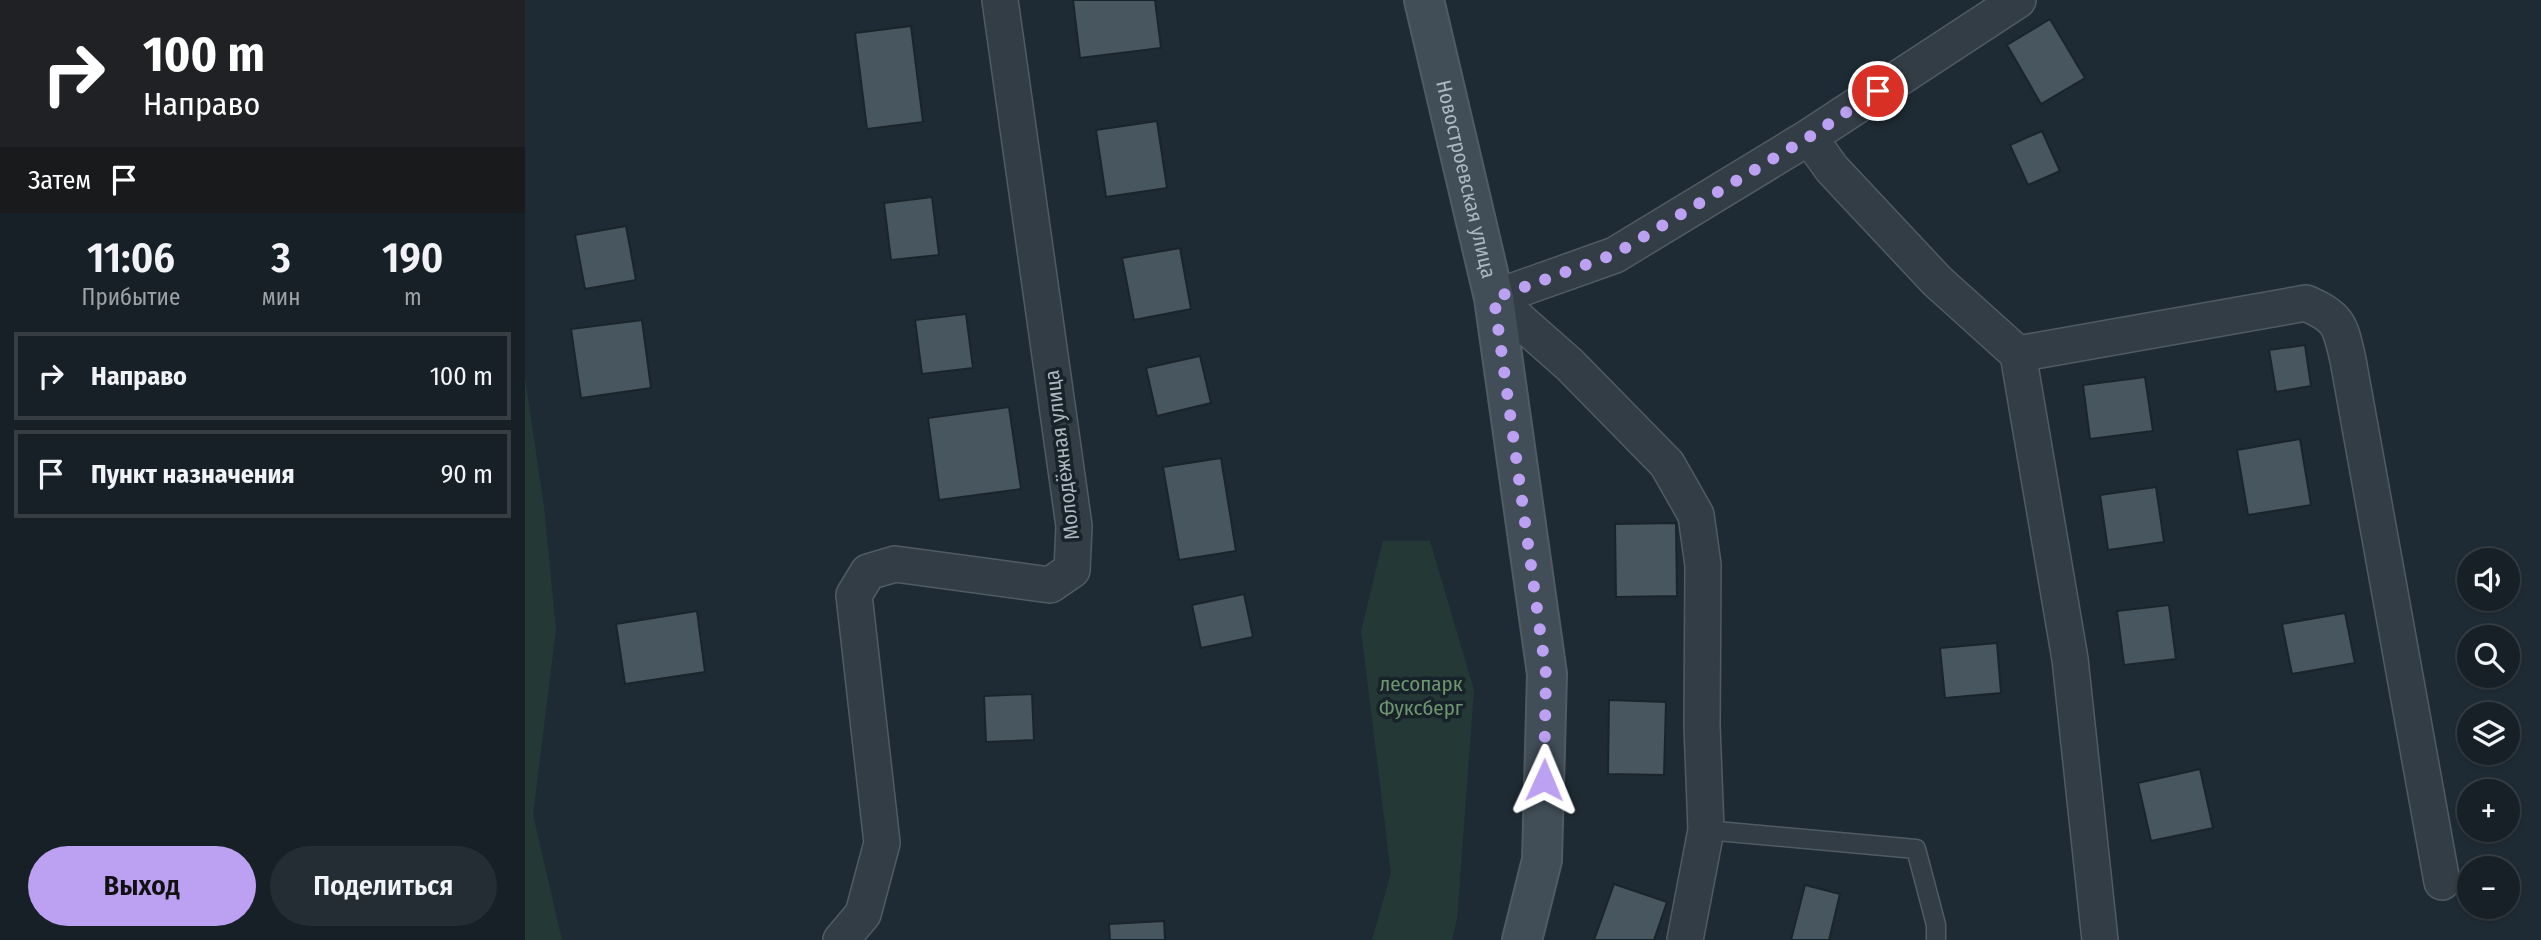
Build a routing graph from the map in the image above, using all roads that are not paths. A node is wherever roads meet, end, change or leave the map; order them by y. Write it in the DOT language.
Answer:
graph roads {
  1 [pos="1000,0"];
  2 [pos="1424,0"];
  3 [pos="2018,0"];
  4 [pos="1809,137"];
  5 [pos="1494,298"];
  6 [pos="2018,354"];
  7 [pos="1706,830"];
  8 [pos="2442,882"];
  9 [pos="841,940"];
  10 [pos="1522,940"];
  11 [pos="1685,940"];
  12 [pos="1937,940"];
  13 [pos="2100,940"];
  1 -- 9 [label="street, Молодёжная улица"];
  2 -- 5 [label="main road, Новостроевская улица"];
  3 -- 4 [label="street"];
  4 -- 5 [label="street"];
  4 -- 6 [label="street"];
  5 -- 7 [label="street"];
  5 -- 10 [label="main road, Новостроевская улица"];
  6 -- 8 [label="street"];
  6 -- 13 [label="street"];
  7 -- 11 [label="street"];
  7 -- 12 [label="lane"];
}
